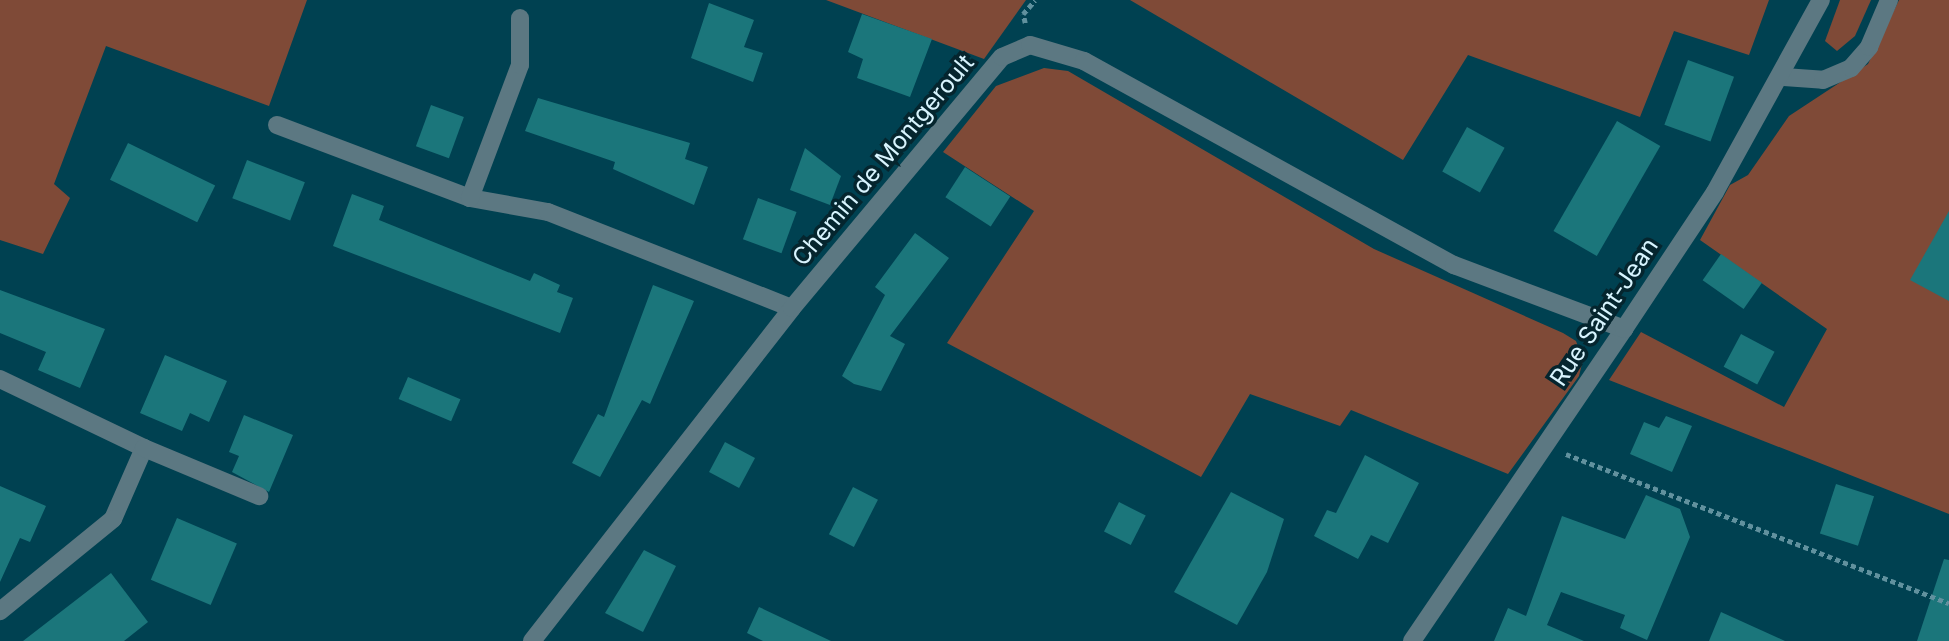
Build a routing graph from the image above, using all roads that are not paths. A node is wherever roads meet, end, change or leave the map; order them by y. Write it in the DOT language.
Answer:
graph roads {
  1 [pos="1821,0"];
  2 [pos="1889,0"];
  3 [pos="520,18"];
  4 [pos="1784,77"];
  5 [pos="277,125"];
  6 [pos="470,198"];
  7 [pos="792,308"];
  8 [pos="1624,329"];
  9 [pos="0,379"];
  10 [pos="144,448"];
  11 [pos="259,496"];
  12 [pos="0,611"];
  13 [pos="532,641"];
  14 [pos="1412,641"];
  1 -- 4 [label="street, Rue Saint-Jean"];
  2 -- 4 [label="street"];
  3 -- 6 [label="street"];
  4 -- 8 [label="street, Rue Saint-Jean"];
  5 -- 6 [label="street"];
  6 -- 7 [label="street"];
  7 -- 8 [label="street, Chemin de Montgeroult"];
  7 -- 13 [label="street, Chemin de Montgeroult"];
  8 -- 14 [label="street, Rue Saint-Jean"];
  9 -- 10 [label="street"];
  10 -- 11 [label="street"];
  10 -- 12 [label="street"];
}
